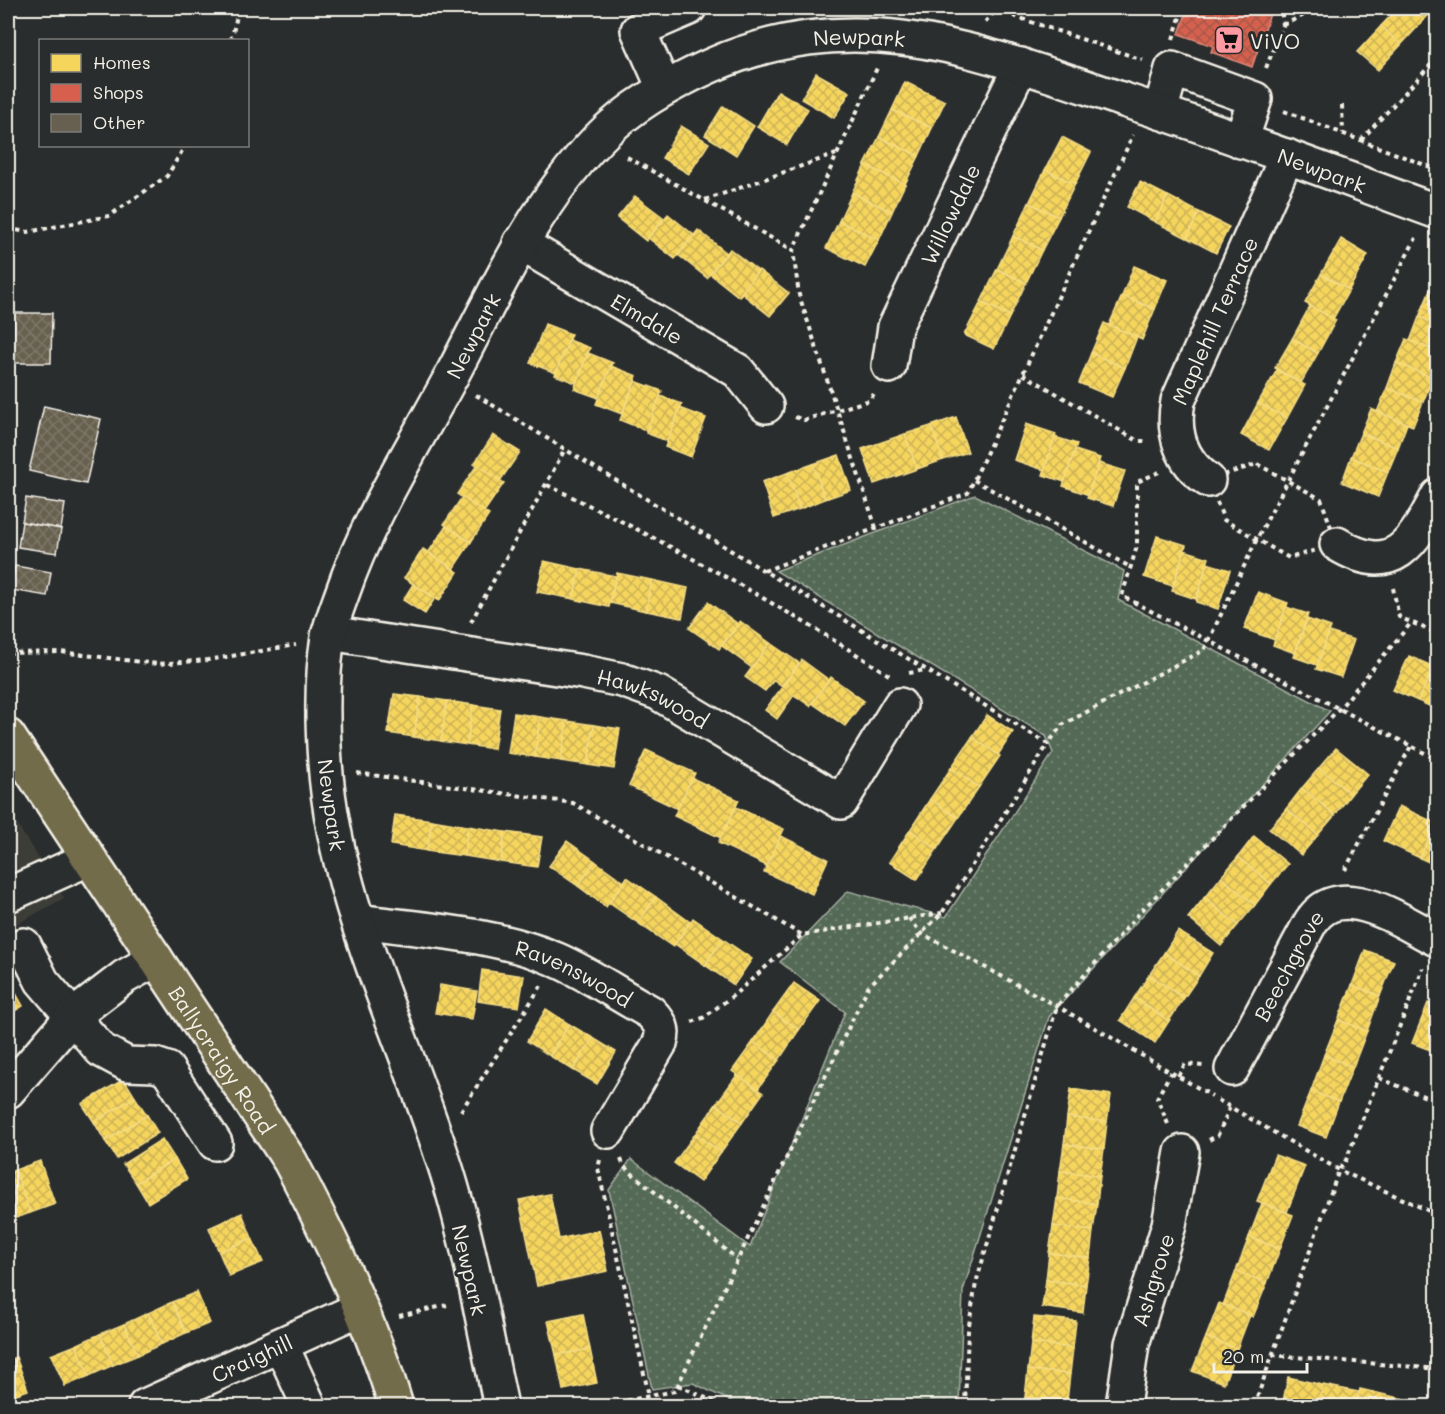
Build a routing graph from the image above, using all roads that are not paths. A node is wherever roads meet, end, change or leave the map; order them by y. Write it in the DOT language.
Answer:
graph roads {
  1 [pos="689,8"];
  2 [pos="1021,65"];
  3 [pos="664,88"];
  4 [pos="1153,109"];
  5 [pos="1241,141"];
  6 [pos="1287,156"];
  7 [pos="1434,211"];
  8 [pos="520,243"];
  9 [pos="889,366"];
  10 [pos="766,406"];
  11 [pos="1191,460"];
  12 [pos="1437,496"];
  13 [pos="1337,544"];
  14 [pos="328,640"];
  15 [pos="896,691"];
  16 [pos="8,736"];
  17 [pos="88,859"];
  18 [pos="8,896"];
  19 [pos="358,921"];
  20 [pos="1436,940"];
  21 [pos="24,945"];
  22 [pos="156,959"];
  23 [pos="73,1016"];
  24 [pos="1232,1069"];
  25 [pos="8,1090"];
  26 [pos="608,1131"];
  27 [pos="216,1143"];
  28 [pos="1182,1152"];
  29 [pos="362,1317"];
  30 [pos="281,1345"];
  31 [pos="146,1407"];
  32 [pos="309,1407"];
  33 [pos="396,1407"];
  34 [pos="501,1407"];
  35 [pos="1123,1407"];
  1 -- 3 [label="street"];
  2 -- 3 [label="street, Newpark"];
  2 -- 4 [label="street, Newpark"];
  2 -- 9 [label="street, Willowdale"];
  3 -- 8 [label="street, Newpark"];
  4 -- 5 [label="street, Newpark"];
  4 -- 5 [label="street"];
  5 -- 6 [label="street, Newpark"];
  6 -- 7 [label="street, Newpark"];
  6 -- 11 [label="street, Maplehill Terrace"];
  8 -- 10 [label="street, Elmdale"];
  8 -- 14 [label="street, Newpark"];
  12 -- 13 [label="street"];
  14 -- 15 [label="street, Hawkswood"];
  14 -- 19 [label="street, Newpark"];
  16 -- 17 [label="main road, Ballycraigy Road"];
  17 -- 18 [label="street"];
  17 -- 22 [label="main road, Ballycraigy Road"];
  19 -- 26 [label="street, Ravenswood"];
  19 -- 34 [label="street, Newpark"];
  20 -- 24 [label="street, Beechgrove"];
  21 -- 23 [label="street"];
  22 -- 23 [label="street"];
  22 -- 29 [label="main road, Ballycraigy Road"];
  23 -- 25 [label="street"];
  23 -- 27 [label="street"];
  28 -- 35 [label="street, Ashgrove"];
  29 -- 30 [label="street, Craighill"];
  29 -- 33 [label="main road, Ballycraigy Road"];
  30 -- 31 [label="street, Craighill"];
  30 -- 32 [label="street"];
}
